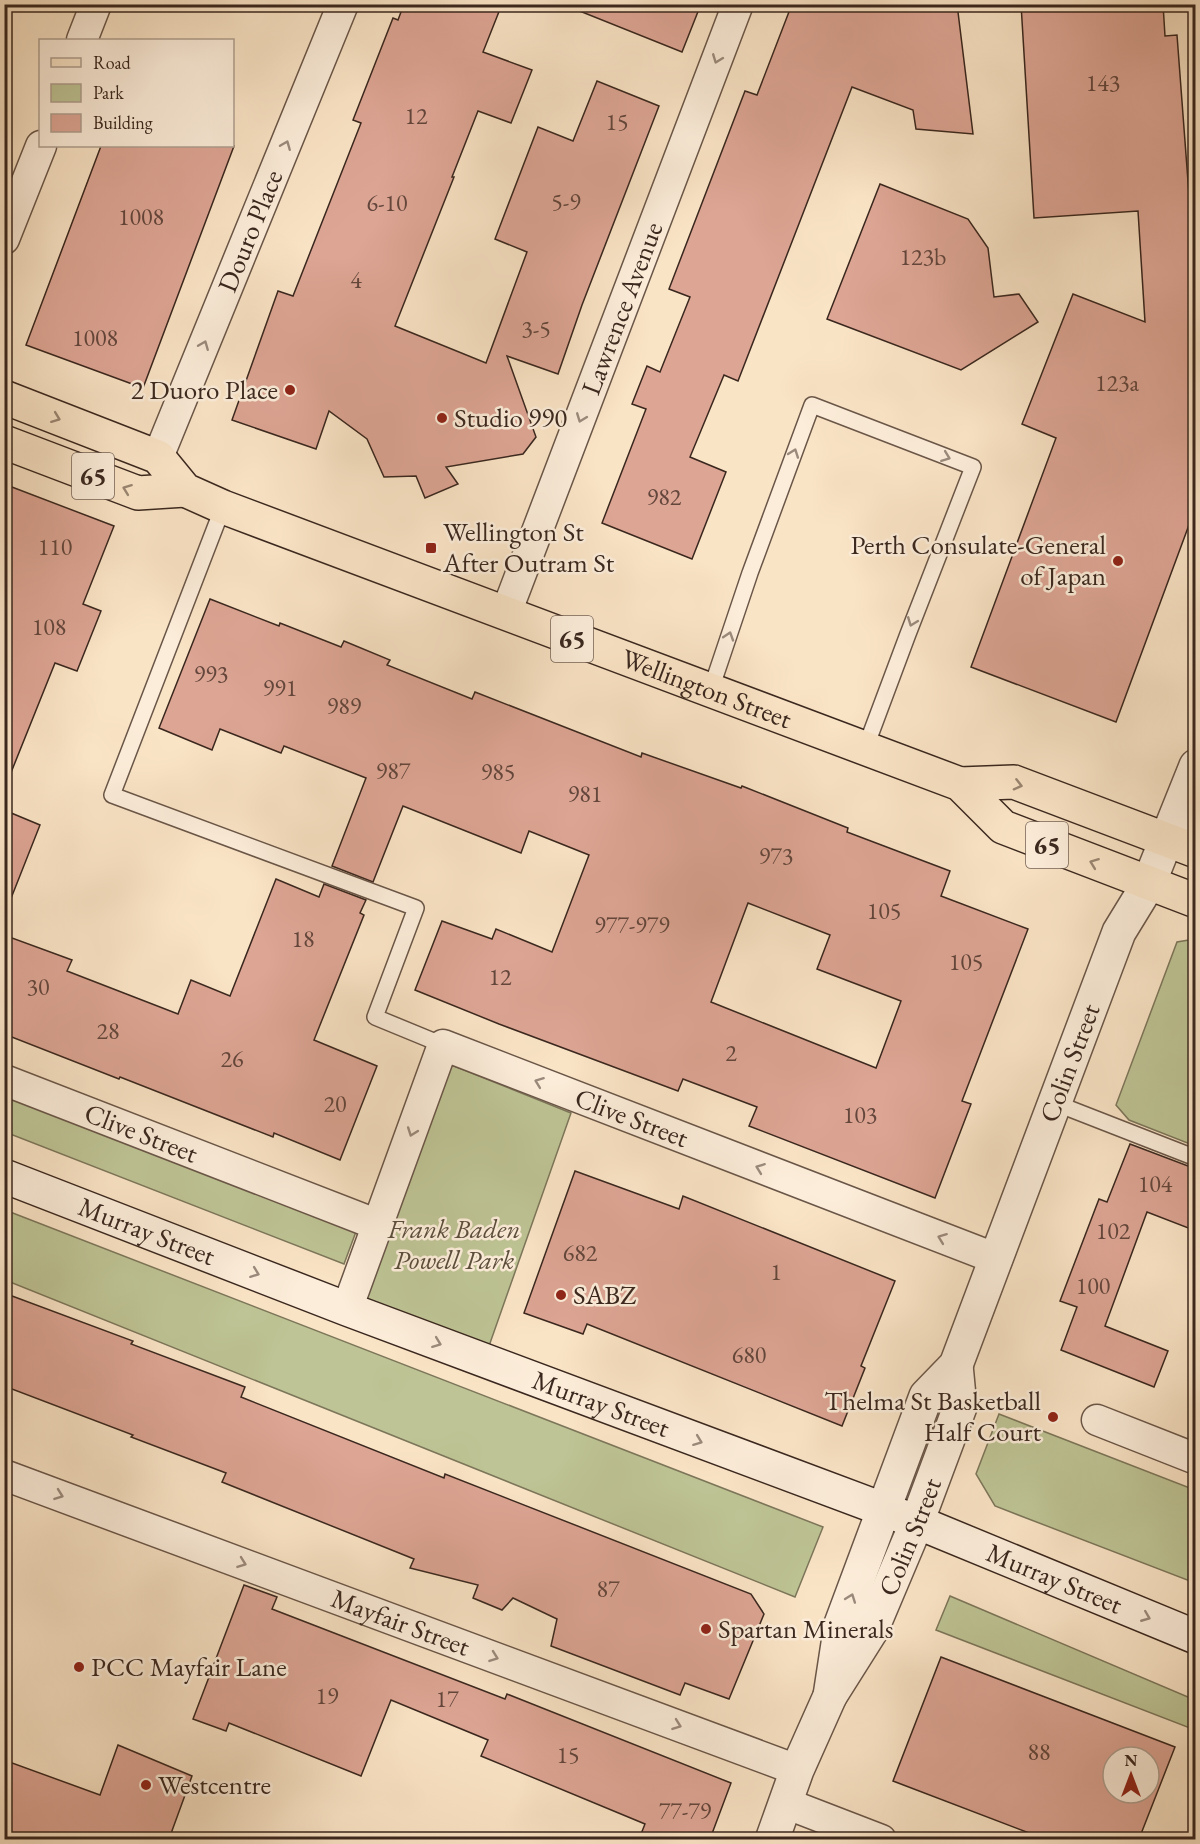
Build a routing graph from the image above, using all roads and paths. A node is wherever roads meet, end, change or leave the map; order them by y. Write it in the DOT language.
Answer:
graph roads {
  1 [pos="96,4"];
  2 [pos="343,4"];
  3 [pos="738,4"];
  4 [pos="82,39"];
  5 [pos="41,147"];
  6 [pos="4,239"];
  7 [pos="4,397"];
  8 [pos="4,442"];
  9 [pos="158,457"];
  10 [pos="185,490"];
  11 [pos="223,507"];
  12 [pos="506,613"];
  13 [pos="710,692"];
  14 [pos="866,749"];
  15 [pos="1196,766"];
  16 [pos="960,784"];
  17 [pos="1181,846"];
  18 [pos="1149,883"];
  19 [pos="1196,901"];
  20 [pos="443,1045"];
  21 [pos="4,1080"];
  22 [pos="1055,1103"];
  23 [pos="1196,1158"];
  24 [pos="4,1176"];
  25 [pos="378,1225"];
  26 [pos="997,1259"];
  27 [pos="347,1309"];
  28 [pos="956,1365"];
  29 [pos="1097,1420"];
  30 [pos="1196,1459"];
  31 [pos="4,1475"];
  32 [pos="884,1510"];
  33 [pos="917,1522"];
  34 [pos="1196,1637"];
  35 [pos="830,1696"];
  36 [pos="797,1770"];
  37 [pos="785,1803"];
  38 [pos="772,1839"];
  39 [pos="881,1839"];
  1 -- 4 [label="street"];
  9 -- 2 [label="street, Douro Place, one-way"];
  3 -- 12 [label="street, Lawrence Avenue, one-way"];
  5 -- 6 [label="street"];
  7 -- 9 [label="main road, Wellington Street / 65, one-way"];
  10 -- 8 [label="main road, Wellington Street / 65, one-way"];
  9 -- 10 [label="main road, Wellington Street / 65"];
  10 -- 11 [label="main road, Wellington Street / 65"];
  11 -- 12 [label="main road, Wellington Street / 65"];
  11 -- 20 [label="lane"];
  12 -- 13 [label="main road, Wellington Street / 65"];
  13 -- 14 [label="main road, Wellington Street / 65"];
  13 -- 14 [label="lane, one-way"];
  14 -- 16 [label="main road, Wellington Street / 65"];
  15 -- 17 [label="street, Colin Street"];
  16 -- 17 [label="main road, Wellington Street / 65, one-way"];
  18 -- 16 [label="main road, Wellington Street / 65, one-way"];
  17 -- 18 [label="street, Colin Street"];
  18 -- 19 [label="main road, Wellington Street / 65"];
  18 -- 22 [label="street, Colin Street"];
  20 -- 25 [label="street, one-way"];
  26 -- 20 [label="street, Clive Street, one-way"];
  21 -- 25 [label="street, Clive Street"];
  22 -- 23 [label="lane"];
  22 -- 26 [label="street, Colin Street"];
  24 -- 27 [label="street, Murray Street, one-way"];
  25 -- 27 [label="street"];
  26 -- 28 [label="street, Colin Street"];
  27 -- 32 [label="street, Murray Street, one-way"];
  28 -- 32 [label="street, Colin Street"];
  28 -- 33 [label="street, Colin Street"];
  29 -- 30 [label="street"];
  31 -- 36 [label="street, Mayfair Street, one-way"];
  32 -- 33 [label="street, Murray Street"];
  35 -- 32 [label="street, Colin Street, one-way"];
  33 -- 34 [label="street, Murray Street, one-way"];
  33 -- 35 [label="street, Colin Street"];
  35 -- 36 [label="street, Colin Street"];
  36 -- 37 [label="street, Colin Street"];
  37 -- 38 [label="street, Colin Street"];
  37 -- 39 [label="street"];
}
